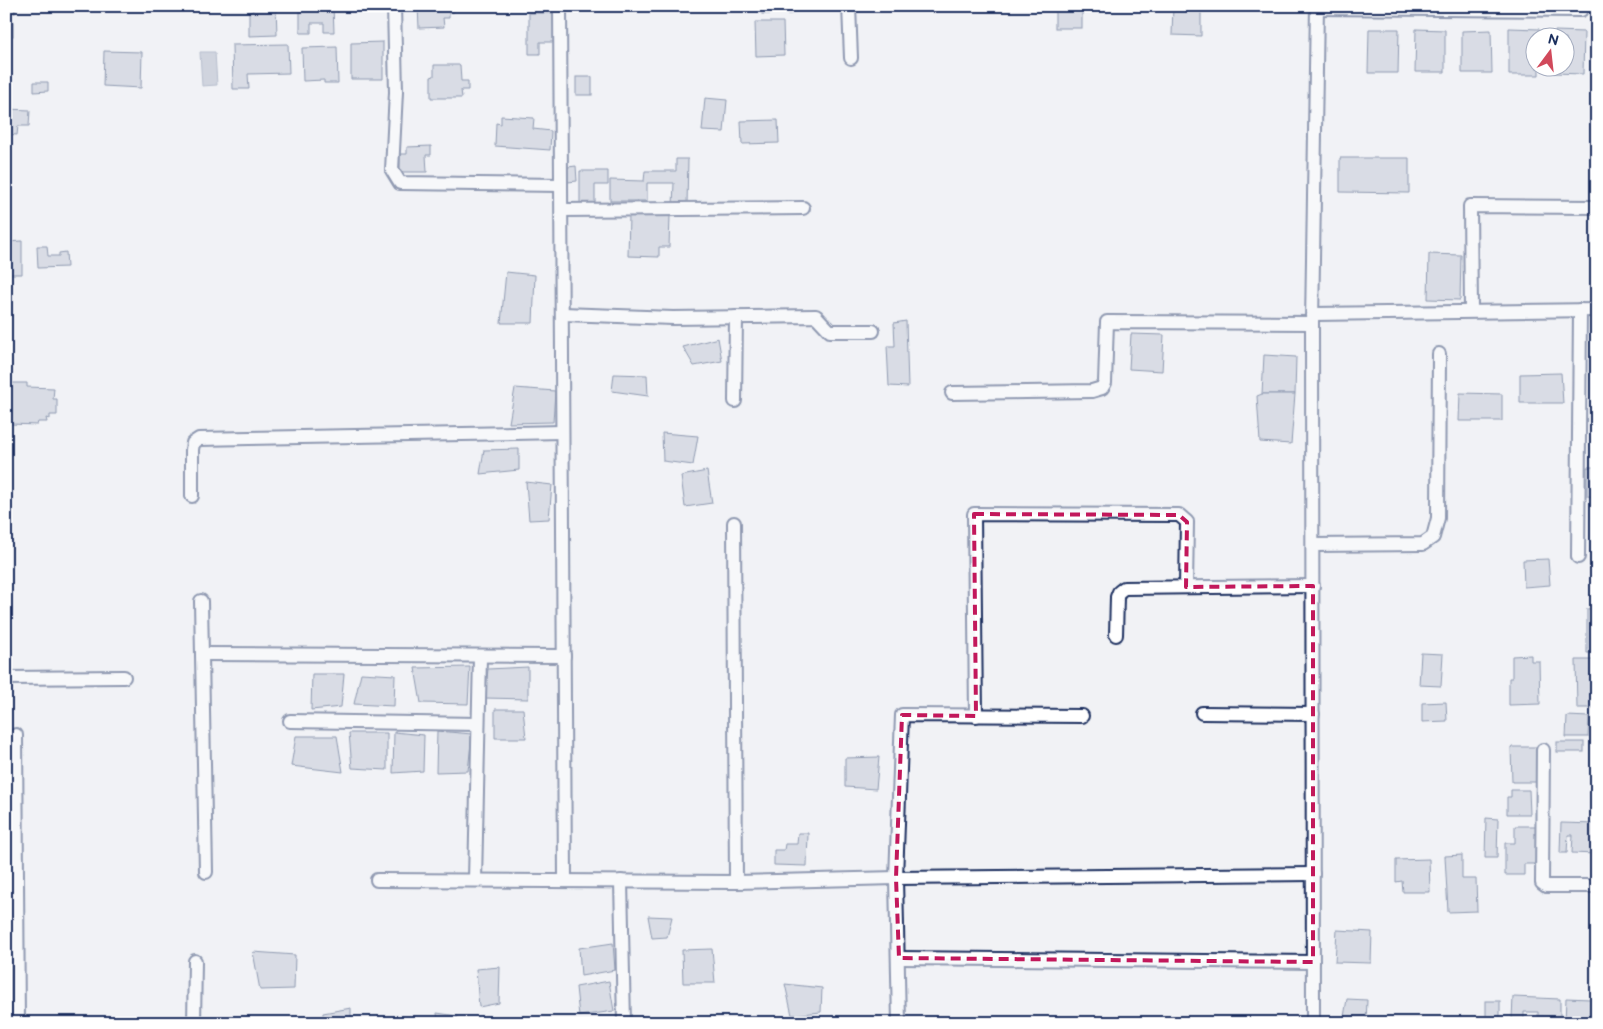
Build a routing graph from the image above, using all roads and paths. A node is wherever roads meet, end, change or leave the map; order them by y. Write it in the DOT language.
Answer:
graph roads {
  1 [pos="394,6"];
  2 [pos="560,6"];
  3 [pos="849,6"];
  4 [pos="1316,7"];
  5 [pos="1581,10"];
  6 [pos="851,58"];
  7 [pos="561,185"];
  8 [pos="1596,207"];
  9 [pos="803,208"];
  10 [pos="562,210"];
  11 [pos="1580,310"];
  12 [pos="1597,310"];
  13 [pos="1471,311"];
  14 [pos="563,314"];
  15 [pos="736,317"];
  16 [pos="1313,319"];
  17 [pos="873,331"];
  18 [pos="1439,354"];
  19 [pos="952,393"];
  20 [pos="735,402"];
  21 [pos="562,432"];
  22 [pos="192,496"];
  23 [pos="734,523"];
  24 [pos="1313,545"];
  25 [pos="1578,558"];
  26 [pos="1186,586"];
  27 [pos="1313,586"];
  28 [pos="201,601"];
  29 [pos="1116,634"];
  30 [pos="202,654"];
  31 [pos="564,656"];
  32 [pos="480,657"];
  33 [pos="6,678"];
  34 [pos="124,678"];
  35 [pos="1202,714"];
  36 [pos="1313,714"];
  37 [pos="976,716"];
  38 [pos="1082,716"];
  39 [pos="290,722"];
  40 [pos="478,724"];
  41 [pos="16,735"];
  42 [pos="1543,750"];
  43 [pos="206,872"];
  44 [pos="1313,874"];
  45 [pos="896,878"];
  46 [pos="377,880"];
  47 [pos="475,880"];
  48 [pos="565,880"];
  49 [pos="621,881"];
  50 [pos="736,882"];
  51 [pos="1597,886"];
  52 [pos="899,958"];
  53 [pos="195,961"];
  54 [pos="1313,962"];
  55 [pos="18,1023"];
  56 [pos="194,1023"];
  57 [pos="624,1023"];
  58 [pos="899,1023"];
  59 [pos="1313,1023"];
  1 -- 7 [label="street"];
  2 -- 7 [label="street"];
  3 -- 6 [label="street"];
  4 -- 5 [label="street"];
  4 -- 16 [label="street"];
  7 -- 10 [label="street"];
  8 -- 13 [label="street"];
  9 -- 10 [label="street"];
  10 -- 14 [label="street"];
  11 -- 12 [label="street"];
  11 -- 13 [label="street"];
  11 -- 25 [label="street"];
  13 -- 16 [label="street"];
  14 -- 15 [label="street"];
  14 -- 21 [label="street"];
  15 -- 17 [label="street"];
  15 -- 20 [label="street"];
  16 -- 19 [label="street"];
  16 -- 24 [label="street"];
  18 -- 24 [label="street"];
  21 -- 22 [label="street"];
  21 -- 31 [label="street"];
  23 -- 50 [label="street"];
  24 -- 27 [label="street"];
  26 -- 27 [label="street"];
  26 -- 29 [label="street"];
  26 -- 37 [label="street"];
  27 -- 36 [label="street"];
  28 -- 30 [label="street"];
  30 -- 32 [label="street"];
  30 -- 43 [label="street"];
  31 -- 32 [label="street"];
  31 -- 48 [label="street"];
  32 -- 40 [label="street"];
  33 -- 34 [label="street"];
  35 -- 36 [label="street"];
  36 -- 44 [label="street"];
  37 -- 38 [label="street"];
  37 -- 45 [label="street"];
  39 -- 40 [label="street"];
  40 -- 47 [label="street"];
  41 -- 55 [label="street"];
  42 -- 51 [label="street"];
  44 -- 45 [label="street"];
  44 -- 54 [label="street"];
  45 -- 50 [label="street"];
  45 -- 52 [label="street"];
  46 -- 47 [label="street"];
  47 -- 48 [label="street"];
  48 -- 49 [label="street"];
  49 -- 50 [label="street"];
  49 -- 57 [label="street"];
  52 -- 54 [label="street"];
  52 -- 58 [label="street"];
  53 -- 56 [label="street"];
  54 -- 59 [label="street"];
}
